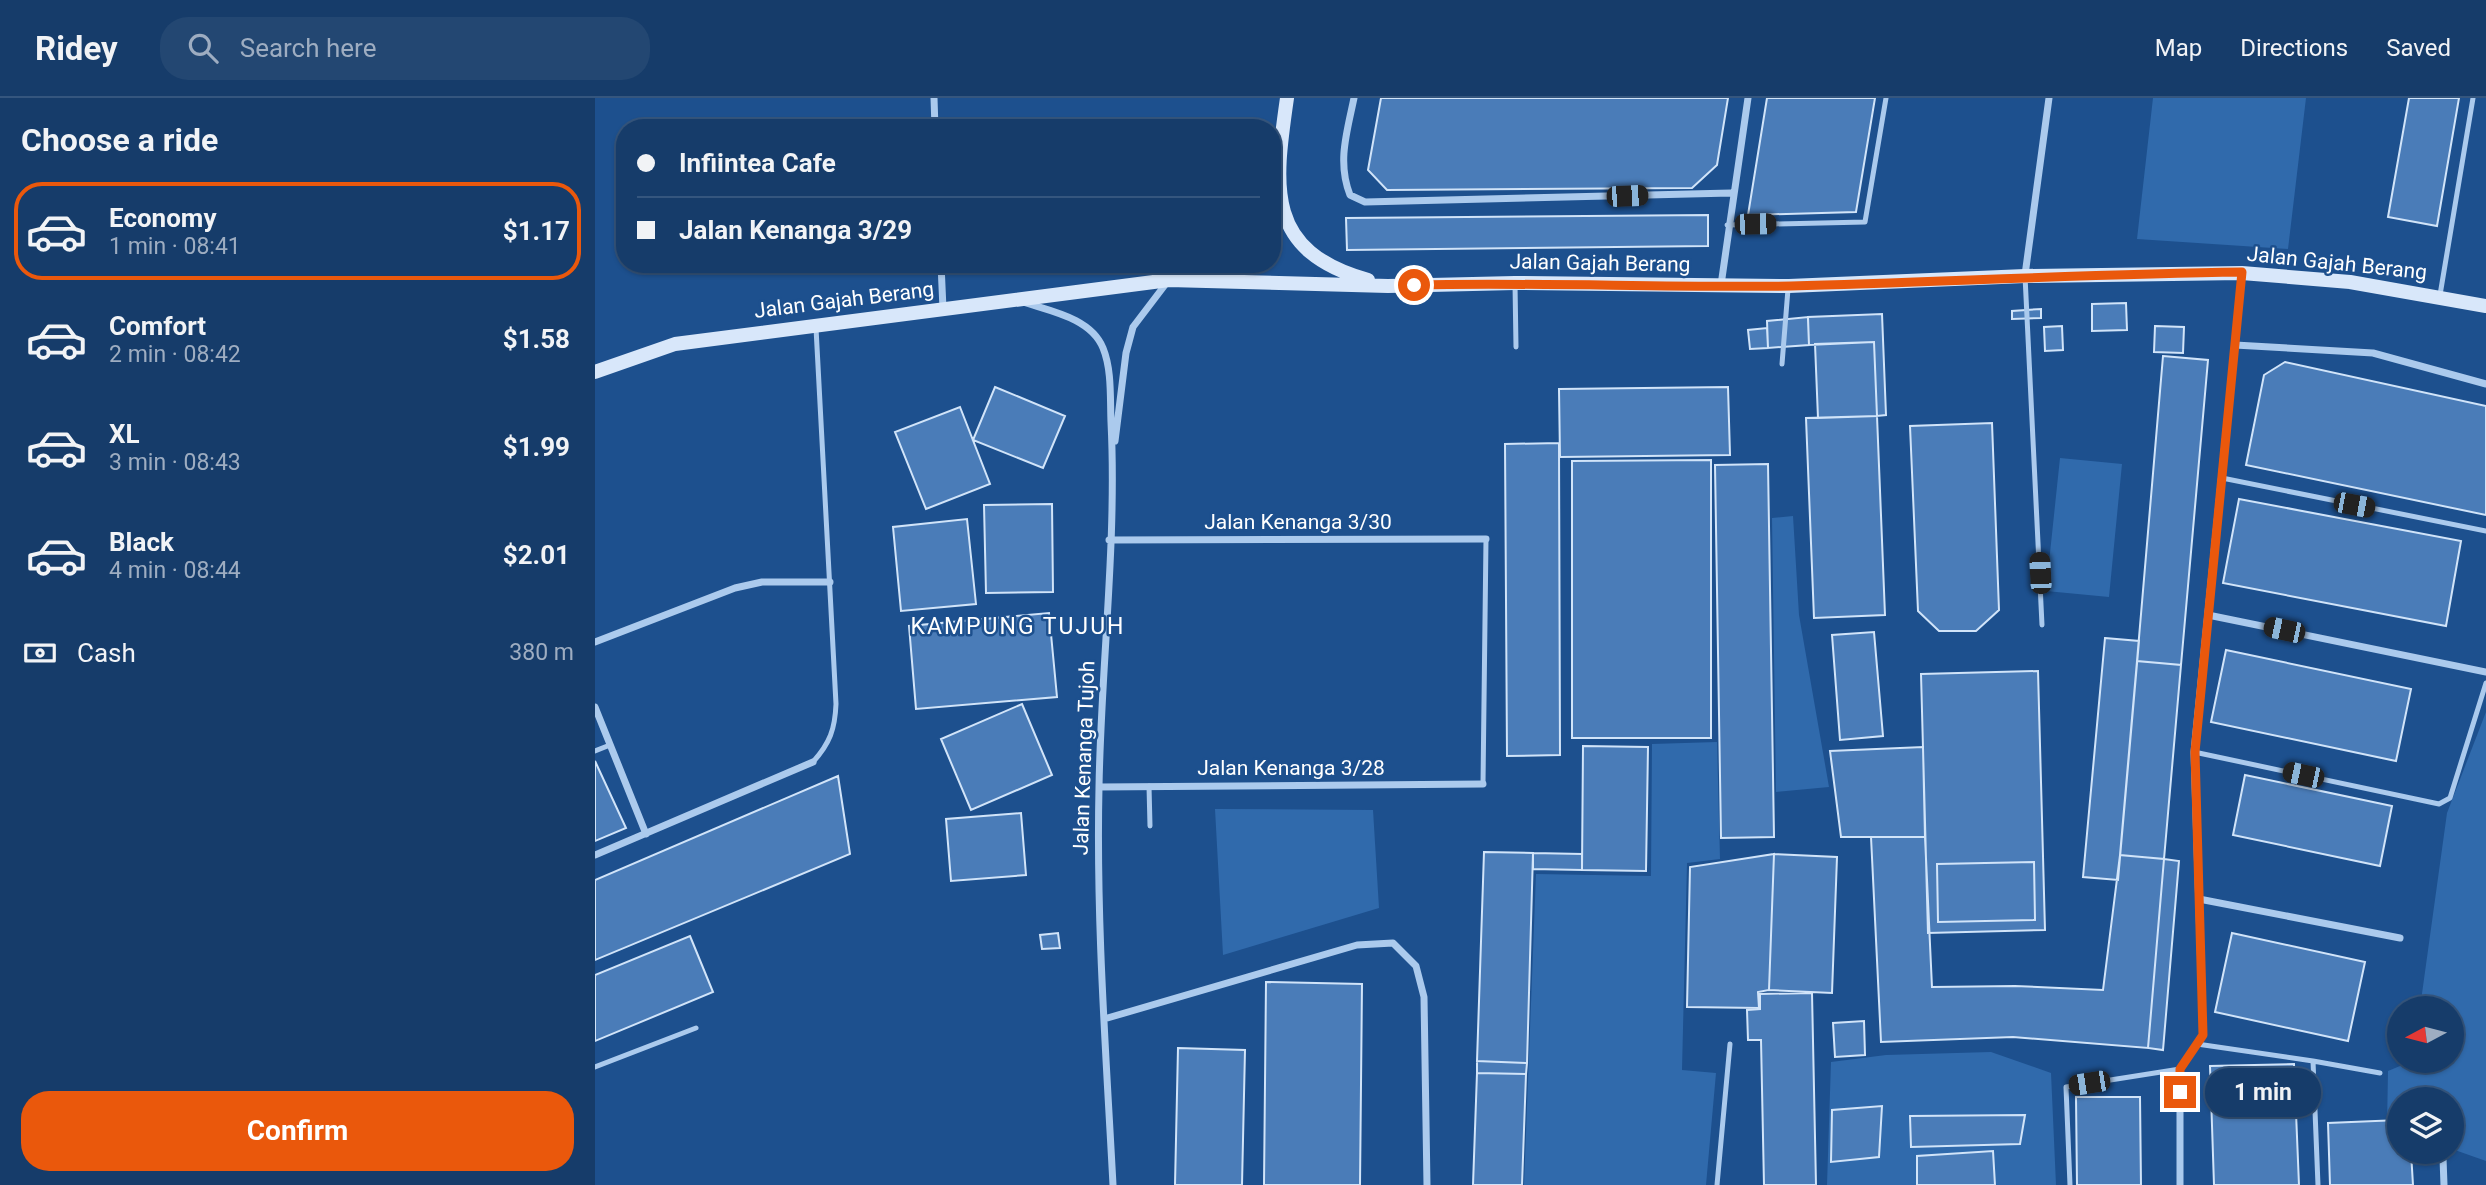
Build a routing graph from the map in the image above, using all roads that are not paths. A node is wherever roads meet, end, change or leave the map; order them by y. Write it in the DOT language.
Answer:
graph roads {
  1 [pos="934,98"];
  2 [pos="1287,98"];
  3 [pos="1354,98"];
  4 [pos="1748,98"];
  5 [pos="1886,98"];
  6 [pos="2049,98"];
  7 [pos="2473,98"];
  8 [pos="935,119"];
  9 [pos="1281,141"];
  10 [pos="1731,193"];
  11 [pos="1281,203"];
  12 [pos="1727,225"];
  13 [pos="2242,272"];
  14 [pos="941,273"];
  15 [pos="1174,273"];
  16 [pos="2025,276"];
  17 [pos="1168,280"];
  18 [pos="1515,283"];
  19 [pos="1721,285"];
  20 [pos="1388,286"];
  21 [pos="1789,286"];
  22 [pos="2440,295"];
  23 [pos="1019,301"];
  24 [pos="2486,306"];
  25 [pos="943,309"];
  26 [pos="815,325"];
  27 [pos="2235,345"];
  28 [pos="1516,347"];
  29 [pos="1782,363"];
  30 [pos="595,372"];
  31 [pos="2486,384"];
  32 [pos="1113,459"];
  33 [pos="2222,478"];
  34 [pos="2486,531"];
  35 [pos="1486,539"];
  36 [pos="1109,540"];
  37 [pos="830,582"];
  38 [pos="2208,615"];
  39 [pos="2042,625"];
  40 [pos="595,642"];
  41 [pos="2486,672"];
  42 [pos="2486,683"];
  43 [pos="595,707"];
  44 [pos="610,745"];
  45 [pos="595,751"];
  46 [pos="2195,752"];
  47 [pos="813,761"];
  48 [pos="1483,784"];
  49 [pos="1149,786"];
  50 [pos="1099,787"];
  51 [pos="1150,826"];
  52 [pos="646,834"];
  53 [pos="595,855"];
  54 [pos="2199,900"];
  55 [pos="2400,938"];
  56 [pos="1104,1019"];
  57 [pos="696,1028"];
  58 [pos="1730,1044"];
  59 [pos="2197,1044"];
  60 [pos="2313,1061"];
  61 [pos="595,1068"];
  62 [pos="2180,1069"];
  63 [pos="2380,1073"];
  64 [pos="2443,1164"];
  65 [pos="1113,1185"];
  66 [pos="1427,1185"];
  67 [pos="1717,1185"];
  68 [pos="2070,1185"];
  69 [pos="2180,1185"];
  70 [pos="2318,1185"];
  71 [pos="2444,1185"];
  1 -- 8 [label="street"];
  2 -- 9 [label="street"];
  3 -- 10 [label="street"];
  4 -- 10 [label="street"];
  5 -- 12 [label="lane"];
  6 -- 16 [label="street"];
  7 -- 22 [label="lane"];
  10 -- 12 [label="street"];
  11 -- 20 [label="street"];
  12 -- 19 [label="street"];
  13 -- 16 [label="street, Jalan Gajah Berang"];
  13 -- 22 [label="street, Jalan Gajah Berang"];
  13 -- 27 [label="street"];
  14 -- 25 [label="street"];
  15 -- 17 [label="street"];
  16 -- 21 [label="street, Jalan Gajah Berang"];
  16 -- 39 [label="lane"];
  17 -- 20 [label="street, Jalan Gajah Berang"];
  17 -- 23 [label="street, Jalan Gajah Berang"];
  17 -- 32 [label="street"];
  18 -- 19 [label="street, Jalan Gajah Berang"];
  18 -- 20 [label="street, Jalan Gajah Berang"];
  18 -- 28 [label="lane"];
  19 -- 21 [label="street, Jalan Gajah Berang"];
  21 -- 29 [label="lane"];
  22 -- 24 [label="street, Jalan Gajah Berang"];
  23 -- 25 [label="street, Jalan Gajah Berang"];
  23 -- 32 [label="street, Jalan Kenanga Tujoh"];
  25 -- 26 [label="street, Jalan Gajah Berang"];
  26 -- 30 [label="street, Jalan Gajah Berang"];
  26 -- 37 [label="lane"];
  27 -- 31 [label="street"];
  27 -- 33 [label="street"];
  32 -- 36 [label="street, Jalan Kenanga Tujoh"];
  33 -- 34 [label="lane"];
  33 -- 38 [label="street"];
  35 -- 36 [label="street, Jalan Kenanga 3/30"];
  35 -- 48 [label="lane"];
  36 -- 50 [label="street, Jalan Kenanga Tujoh"];
  37 -- 40 [label="street"];
  37 -- 47 [label="lane"];
  38 -- 41 [label="street"];
  38 -- 46 [label="street"];
  42 -- 46 [label="lane"];
  43 -- 44 [label="street"];
  44 -- 45 [label="lane"];
  44 -- 52 [label="street"];
  46 -- 54 [label="street"];
  47 -- 52 [label="street"];
  48 -- 49 [label="street, Jalan Kenanga 3/28"];
  49 -- 50 [label="street, Jalan Kenanga 3/28"];
  49 -- 51 [label="lane"];
  50 -- 56 [label="street, Jalan Kenanga Tujoh"];
  52 -- 53 [label="street"];
  54 -- 55 [label="street"];
  54 -- 59 [label="street"];
  56 -- 65 [label="street, Jalan Kenanga Tujoh"];
  56 -- 66 [label="street"];
  57 -- 61 [label="lane"];
  58 -- 67 [label="lane"];
  59 -- 60 [label="lane"];
  59 -- 62 [label="street"];
  60 -- 63 [label="lane"];
  60 -- 70 [label="lane"];
  62 -- 68 [label="lane"];
  62 -- 69 [label="street"];
  64 -- 71 [label="street"];
}
